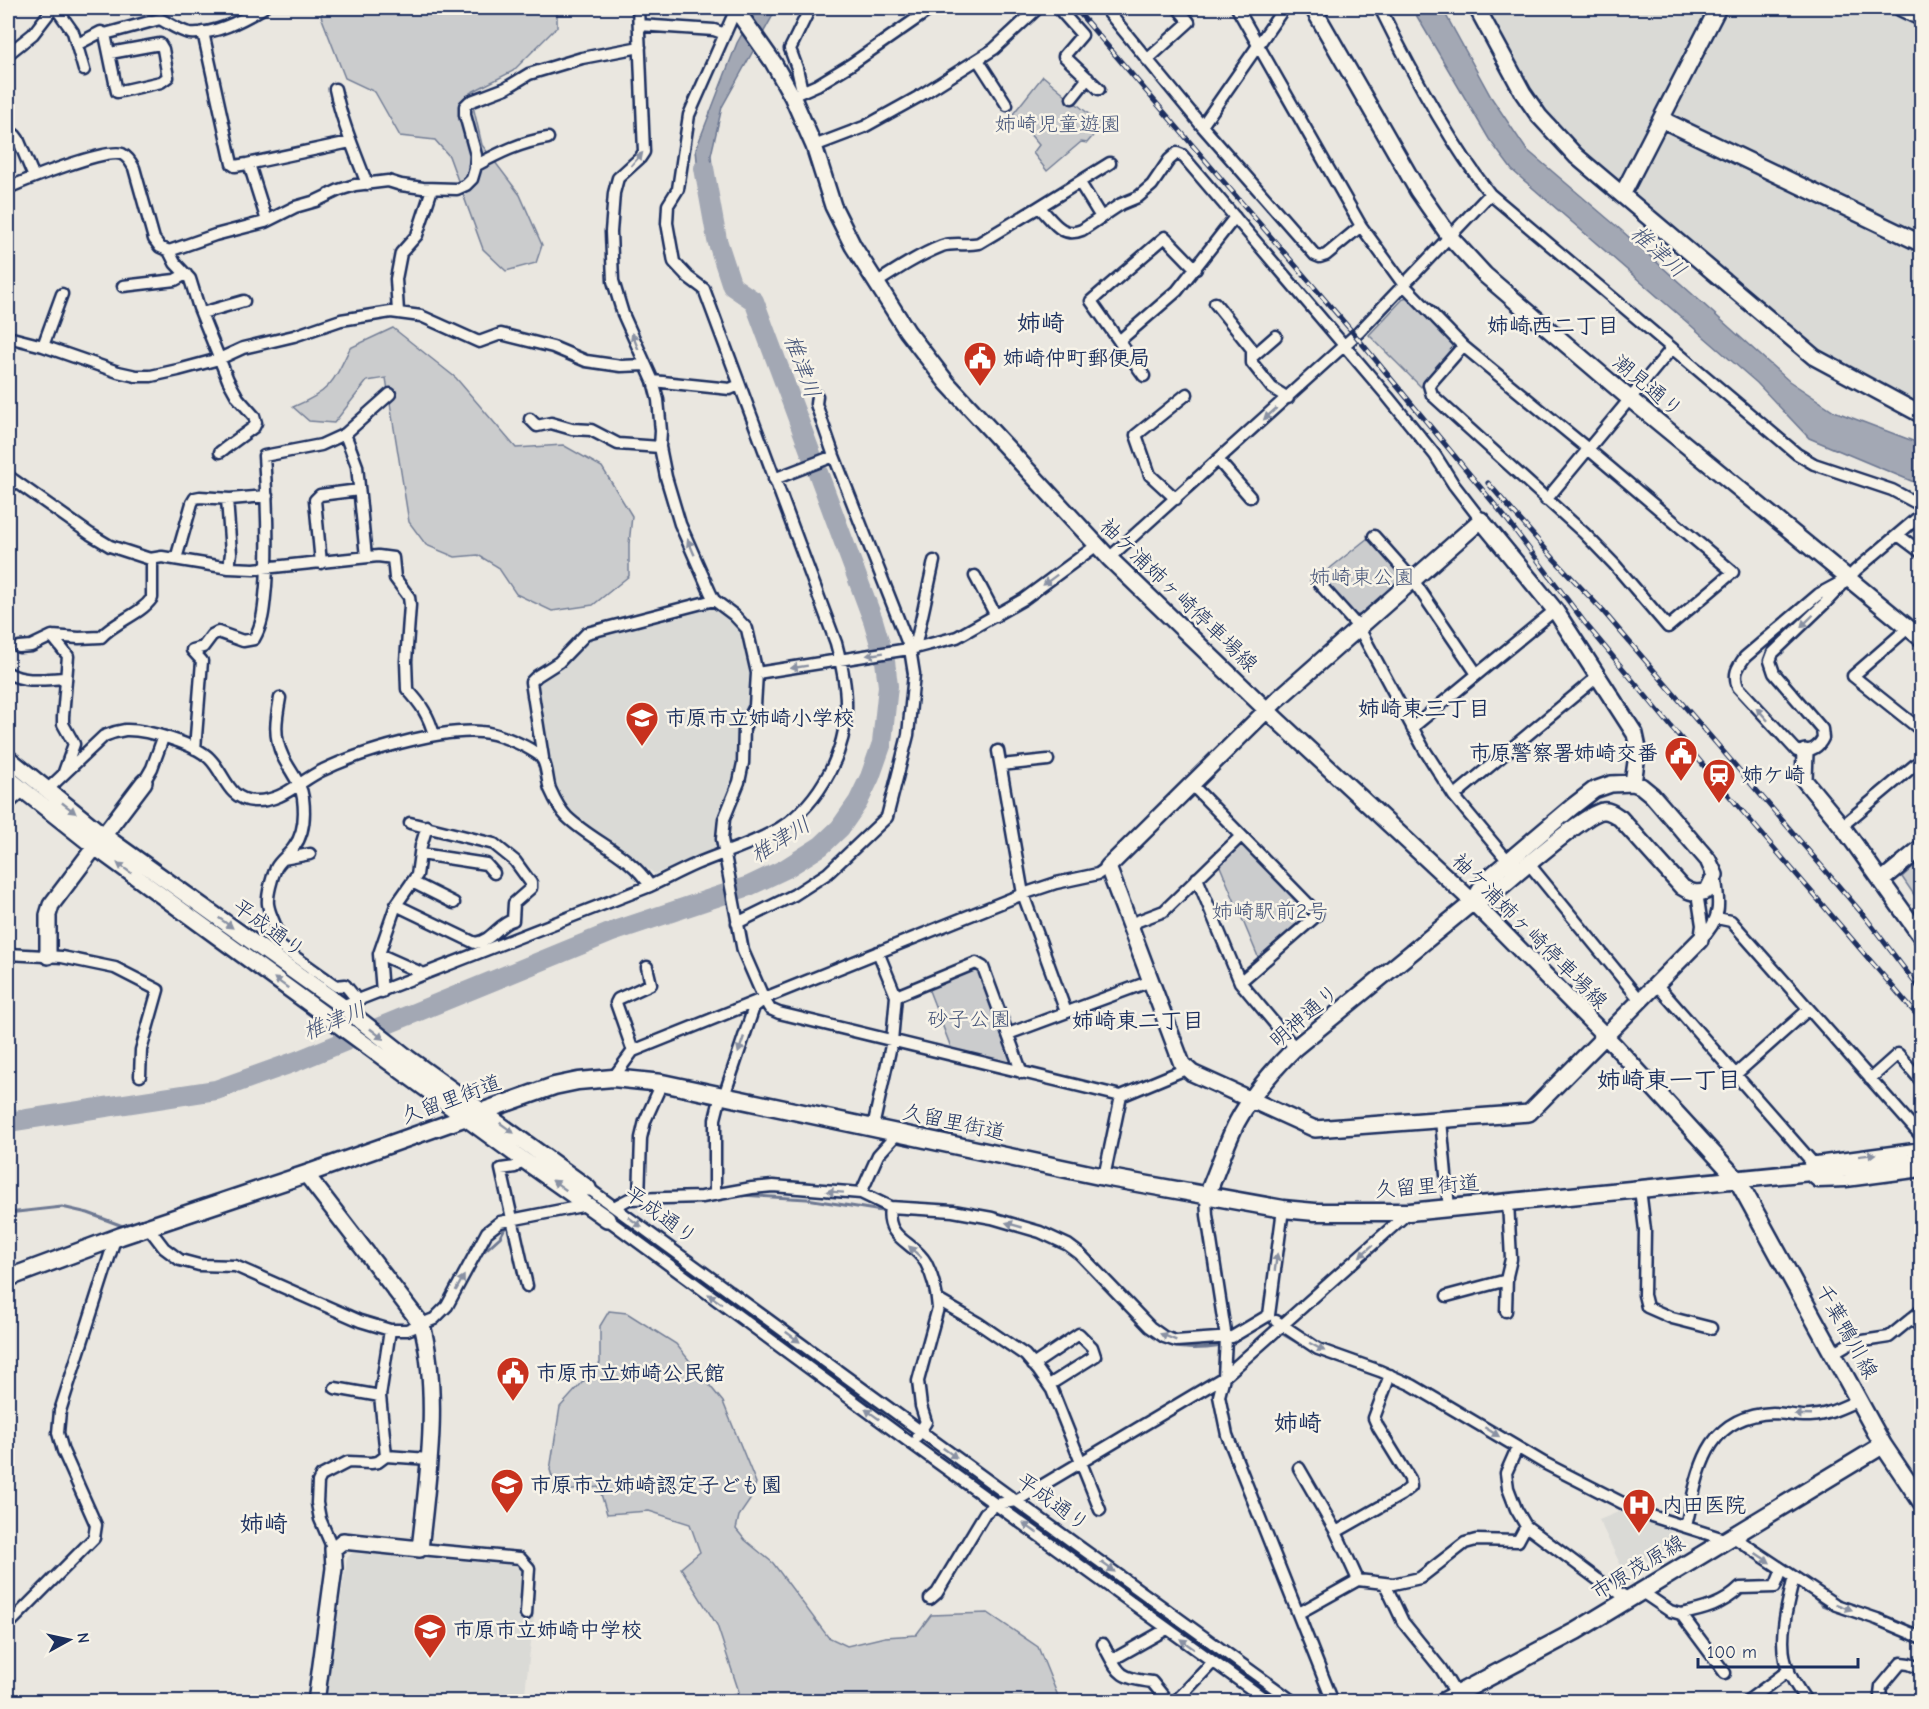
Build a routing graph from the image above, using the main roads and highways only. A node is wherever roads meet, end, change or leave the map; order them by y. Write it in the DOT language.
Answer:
graph roads {
  1 [pos="1922,1161"];
  2 [pos="1737,1179"];
  3 [pos="8,1278"];
  4 [pos="1883,1445"];
  5 [pos="1922,1503"];
  6 [pos="1449,1699"];
  1 -- 2 [label="main road, 久留里街道"];
  2 -- 3 [label="main road, 久留里街道"];
  2 -- 4 [label="main road, 千葉鴨川線"];
  4 -- 5 [label="main road, 千葉鴨川線"];
  4 -- 6 [label="main road, 市原茂原線"];
}
